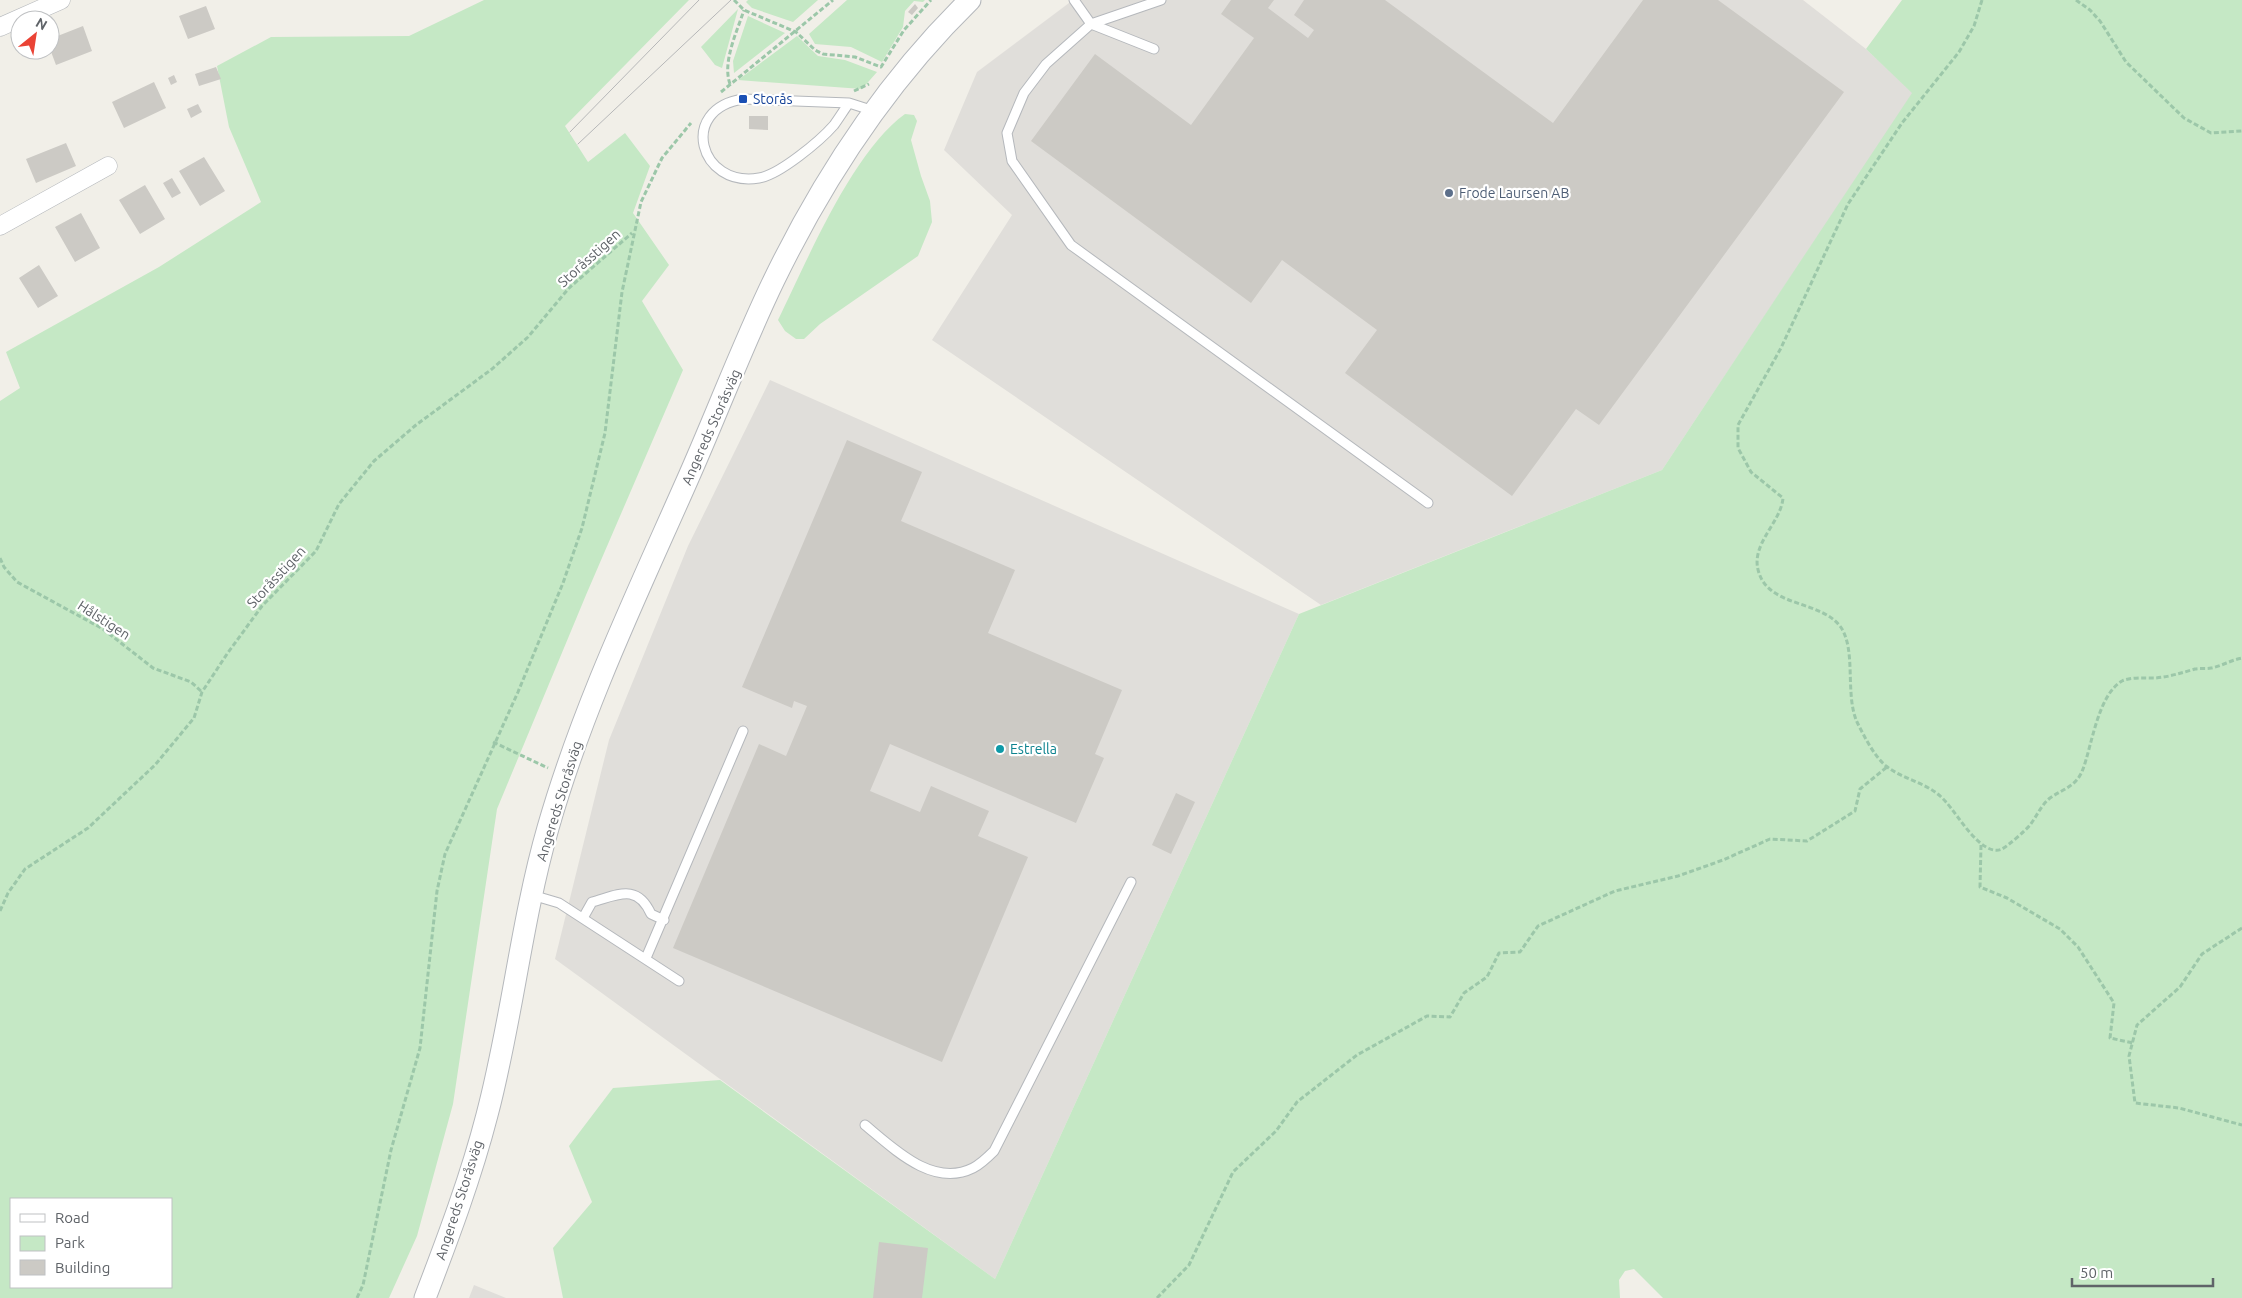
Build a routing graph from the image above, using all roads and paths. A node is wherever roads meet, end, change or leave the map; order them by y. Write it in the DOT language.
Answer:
graph roads {
  1 [pos="61,0"];
  2 [pos="734,0"];
  3 [pos="833,0"];
  4 [pos="931,0"];
  5 [pos="970,0"];
  6 [pos="1074,0"];
  7 [pos="1161,0"];
  8 [pos="1982,0"];
  9 [pos="2076,0"];
  10 [pos="744,10"];
  11 [pos="1092,24"];
  12 [pos="0,27"];
  13 [pos="796,32"];
  14 [pos="1154,49"];
  15 [pos="881,67"];
  16 [pos="878,72"];
  17 [pos="874,78"];
  18 [pos="733,88"];
  19 [pos="846,91"];
  20 [pos="849,103"];
  21 [pos="874,111"];
  22 [pos="2242,131"];
  23 [pos="108,166"];
  24 [pos="0,226"];
  25 [pos="1428,503"];
  26 [pos="0,558"];
  27 [pos="2242,658"];
  28 [pos="202,692"];
  29 [pos="743,731"];
  30 [pos="494,742"];
  31 [pos="1887,767"];
  32 [pos="564,776"];
  33 [pos="1981,845"];
  34 [pos="1131,882"];
  35 [pos="532,896"];
  36 [pos="0,911"];
  37 [pos="583,918"];
  38 [pos="664,920"];
  39 [pos="2242,928"];
  40 [pos="646,958"];
  41 [pos="679,981"];
  42 [pos="2133,1043"];
  43 [pos="865,1125"];
  44 [pos="2242,1125"];
  45 [pos="357,1298"];
  46 [pos="425,1298"];
  47 [pos="1157,1298"];
  1 -- 12 [label="street"];
  2 -- 10 [label="path"];
  3 -- 13 [label="path"];
  4 -- 15 [label="path"];
  5 -- 21 [label="street, Angereds Storåsväg"];
  6 -- 11 [label="lane"];
  7 -- 11 [label="lane"];
  8 -- 31 [label="path"];
  9 -- 22 [label="path"];
  10 -- 13 [label="path"];
  10 -- 18 [label="path"];
  11 -- 14 [label="lane"];
  11 -- 25 [label="lane"];
  13 -- 15 [label="path"];
  15 -- 16 [label="path"];
  17 -- 19 [label="path"];
  20 -- 20 [label="lane"];
  20 -- 21 [label="lane"];
  21 -- 32 [label="street, Angereds Storåsväg"];
  23 -- 24 [label="street"];
  26 -- 28 [label="path, Hålstigen"];
  27 -- 33 [label="path"];
  28 -- 30 [label="path, Storåsstigen"];
  28 -- 36 [label="path, Storåsstigen"];
  29 -- 38 [label="lane"];
  30 -- 32 [label="path"];
  30 -- 45 [label="path"];
  31 -- 33 [label="path"];
  31 -- 47 [label="path"];
  32 -- 35 [label="street, Angereds Storåsväg"];
  33 -- 42 [label="path"];
  34 -- 43 [label="lane"];
  35 -- 37 [label="lane"];
  35 -- 46 [label="street, Angereds Storåsväg"];
  37 -- 38 [label="lane"];
  37 -- 40 [label="lane"];
  38 -- 40 [label="lane"];
  39 -- 42 [label="path"];
  40 -- 41 [label="lane"];
  42 -- 44 [label="path"];
}
